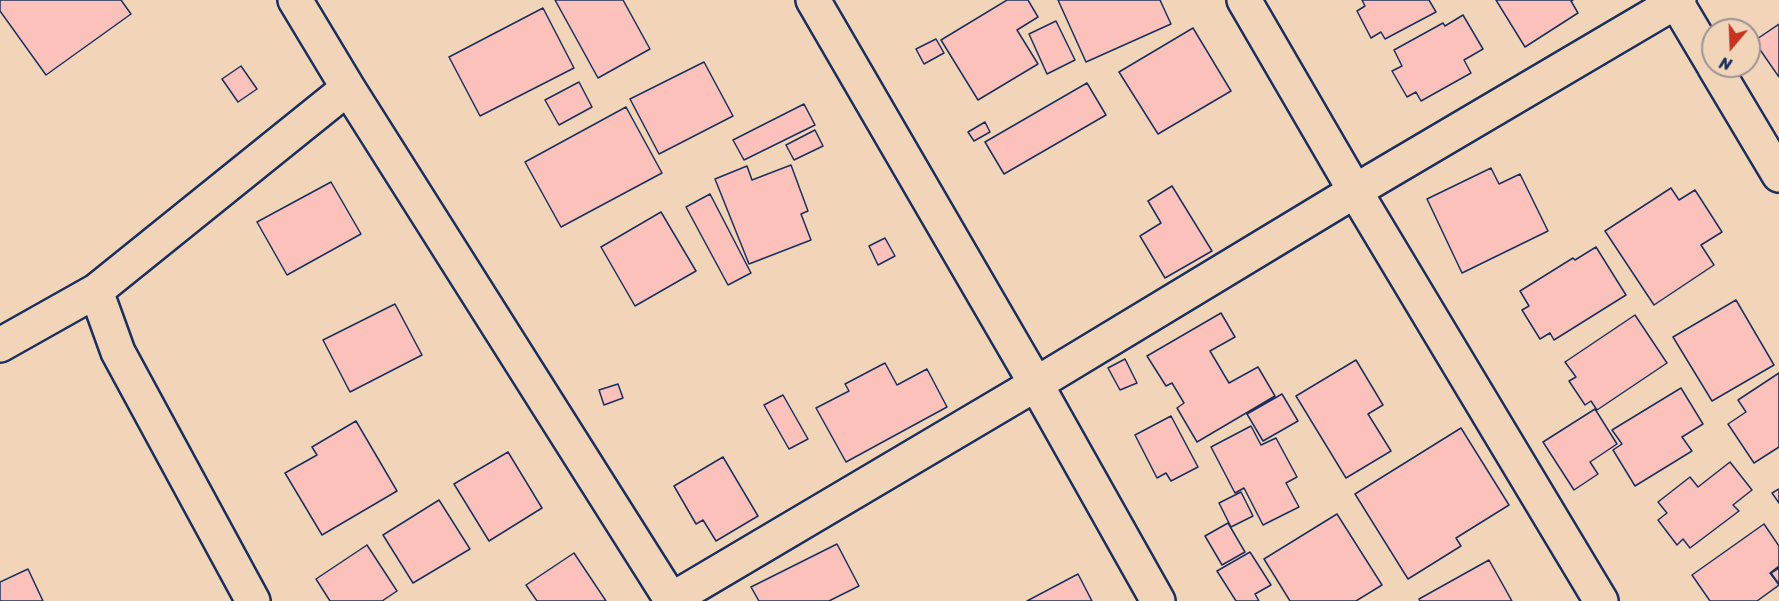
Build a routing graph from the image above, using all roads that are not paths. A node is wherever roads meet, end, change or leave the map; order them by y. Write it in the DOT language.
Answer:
graph roads {
  1 [pos="295,0"];
  2 [pos="813,0"];
  3 [pos="1244,0"];
  4 [pos="1677,1"];
  5 [pos="1701,43"];
  6 [pos="1722,78"];
  7 [pos="348,88"];
  8 [pos="1779,175"];
  9 [pos="1355,191"];
  10 [pos="96,291"];
  11 [pos="0,345"];
  12 [pos="1036,384"];
  13 [pos="253,601"];
  14 [pos="671,601"];
  15 [pos="1158,601"];
  16 [pos="1601,601"];
  1 -- 7 [label="street"];
  2 -- 12 [label="street"];
  3 -- 9 [label="street"];
  4 -- 5 [label="street"];
  4 -- 9 [label="street"];
  6 -- 8 [label="street"];
  7 -- 10 [label="street"];
  7 -- 14 [label="street"];
  9 -- 12 [label="street"];
  9 -- 16 [label="street"];
  10 -- 11 [label="street"];
  10 -- 13 [label="street"];
  12 -- 14 [label="street"];
  12 -- 15 [label="street"];
}
